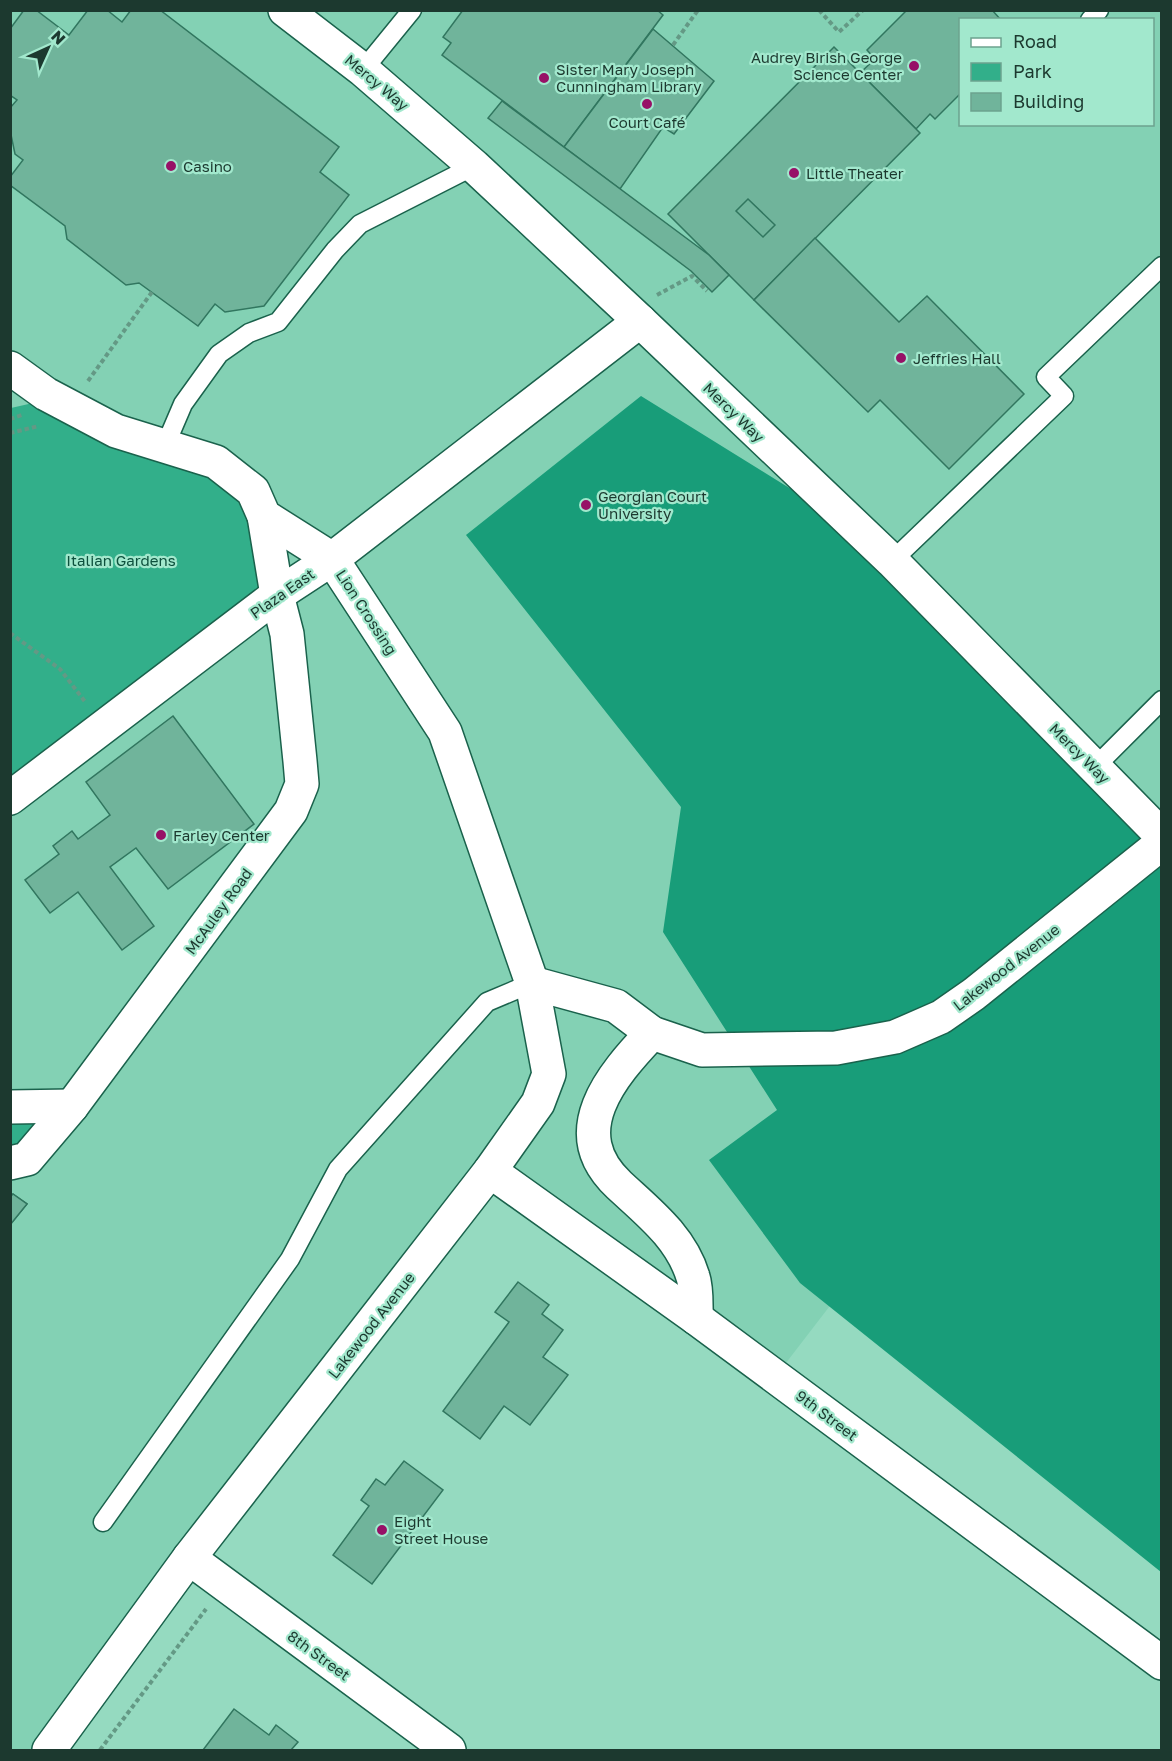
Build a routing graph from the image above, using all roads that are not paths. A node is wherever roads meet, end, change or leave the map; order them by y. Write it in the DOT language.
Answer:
graph roads {
  1 [pos="285,10"];
  2 [pos="412,10"];
  3 [pos="363,70"];
  4 [pos="474,166"];
  5 [pos="1161,266"];
  6 [pos="640,321"];
  7 [pos="12,373"];
  8 [pos="165,446"];
  9 [pos="264,516"];
  10 [pos="332,559"];
  11 [pos="892,561"];
  12 [pos="277,595"];
  13 [pos="1161,700"];
  14 [pos="1095,767"];
  15 [pos="10,798"];
  16 [pos="1161,837"];
  17 [pos="1161,843"];
  18 [pos="532,983"];
  19 [pos="652,1034"];
  20 [pos="72,1106"];
  21 [pos="10,1107"];
  22 [pos="10,1163"];
  23 [pos="490,1171"];
  24 [pos="696,1318"];
  25 [pos="103,1522"];
  26 [pos="189,1558"];
  27 [pos="1161,1663"];
  28 [pos="49,1750"];
  29 [pos="449,1750"];
  1 -- 3 [label="street, Mercy Way"];
  2 -- 3 [label="lane"];
  3 -- 4 [label="street, Mercy Way"];
  4 -- 6 [label="street, Mercy Way"];
  4 -- 8 [label="lane"];
  5 -- 11 [label="lane"];
  6 -- 10 [label="street, Plaza East"];
  6 -- 11 [label="street, Mercy Way"];
  7 -- 8 [label="street"];
  8 -- 9 [label="street"];
  9 -- 10 [label="street, Lion Crossing"];
  9 -- 12 [label="street, McAuley Road"];
  10 -- 12 [label="street, Plaza East"];
  10 -- 18 [label="street, Lion Crossing"];
  11 -- 14 [label="street, Mercy Way"];
  12 -- 15 [label="street, Plaza East"];
  12 -- 20 [label="street, McAuley Road"];
  13 -- 14 [label="lane"];
  14 -- 16 [label="street, Mercy Way"];
  17 -- 19 [label="street, Lakewood Avenue"];
  18 -- 19 [label="street, Lakewood Avenue"];
  18 -- 23 [label="street, Lakewood Avenue"];
  18 -- 25 [label="lane"];
  19 -- 24 [label="street"];
  20 -- 21 [label="street"];
  20 -- 22 [label="street, McAuley Road"];
  23 -- 24 [label="street, 9th Street"];
  23 -- 26 [label="street, Lakewood Avenue"];
  24 -- 27 [label="street, 9th Street"];
  26 -- 28 [label="street, Lakewood Avenue"];
  26 -- 29 [label="street, 8th Street"];
}
